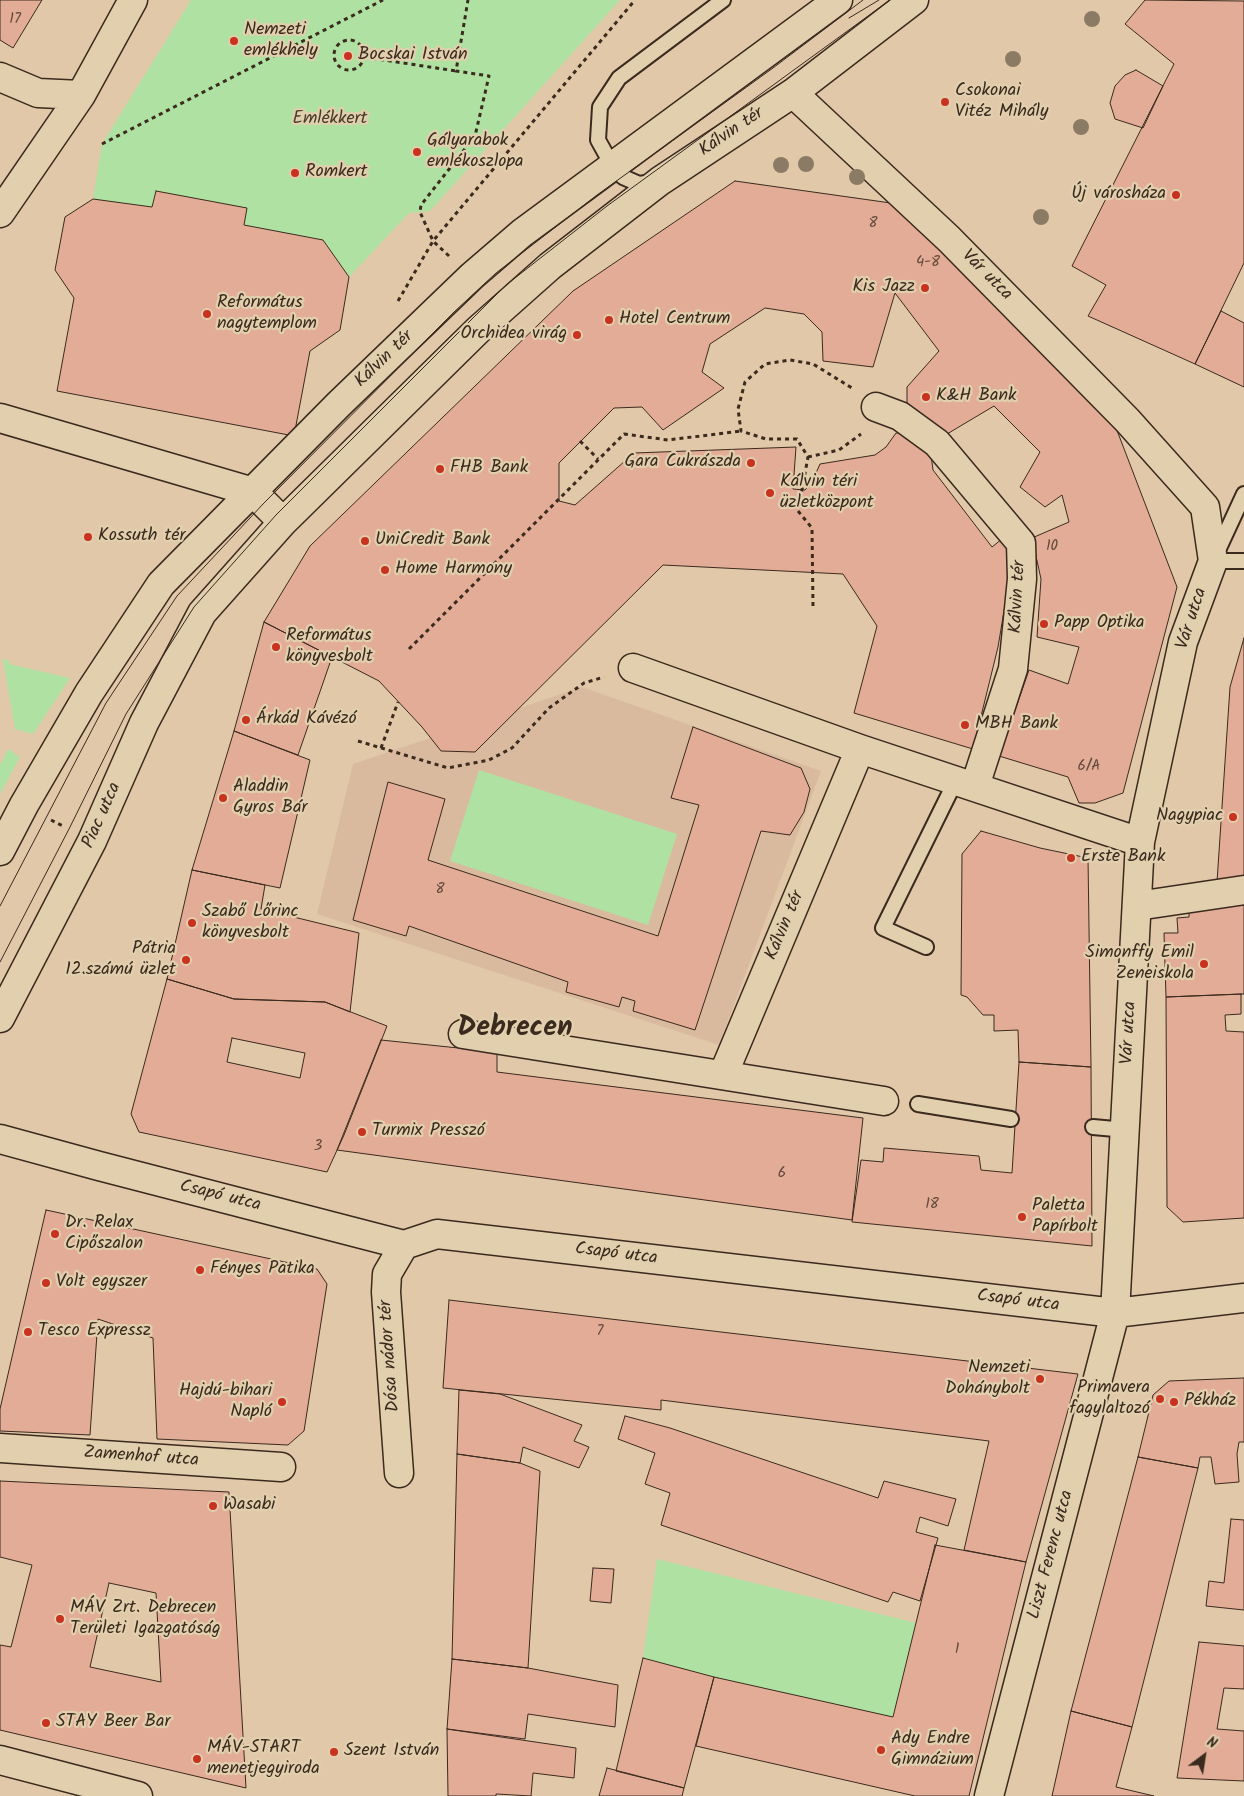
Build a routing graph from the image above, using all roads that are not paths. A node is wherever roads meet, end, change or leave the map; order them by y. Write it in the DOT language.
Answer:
graph roads {
  1 [pos="134,0"];
  2 [pos="724,0"];
  3 [pos="838,0"];
  4 [pos="914,0"];
  5 [pos="0,77"];
  6 [pos="793,93"];
  7 [pos="81,95"];
  8 [pos="613,167"];
  9 [pos="660,181"];
  10 [pos="0,213"];
  11 [pos="522,233"];
  12 [pos="550,266"];
  13 [pos="876,407"];
  14 [pos="0,418"];
  15 [pos="253,492"];
  16 [pos="1244,494"];
  17 [pos="283,522"];
  18 [pos="1244,560"];
  19 [pos="1213,561"];
  20 [pos="202,613"];
  21 [pos="633,668"];
  22 [pos="860,749"];
  23 [pos="966,783"];
  24 [pos="1140,842"];
  25 [pos="0,851"];
  26 [pos="1244,890"];
  27 [pos="1137,906"];
  28 [pos="926,947"];
  29 [pos="0,1018"];
  30 [pos="463,1034"];
  31 [pos="723,1075"];
  32 [pos="884,1101"];
  33 [pos="918,1104"];
  34 [pos="1011,1119"];
  35 [pos="1093,1126"];
  36 [pos="1126,1130"];
  37 [pos="0,1139"];
  38 [pos="404,1245"];
  39 [pos="1244,1298"];
  40 [pos="1115,1313"];
  41 [pos="0,1448"];
  42 [pos="281,1467"];
  43 [pos="400,1472"];
  44 [pos="0,1760"];
  45 [pos="138,1796"];
  46 [pos="989,1796"];
  1 -- 7 [label="street"];
  2 -- 8 [label="lane"];
  3 -- 8 [label="street, Kálvin tér"];
  4 -- 6 [label="street, Kálvin tér"];
  5 -- 7 [label="street"];
  6 -- 9 [label="street, Kálvin tér"];
  6 -- 19 [label="street, Vár utca"];
  7 -- 10 [label="street"];
  8 -- 9 [label="lane"];
  8 -- 11 [label="street, Kálvin tér"];
  9 -- 12 [label="street, Kálvin tér"];
  11 -- 12 [label="street"];
  11 -- 15 [label="street, Kálvin tér"];
  12 -- 17 [label="street, Kálvin tér"];
  13 -- 23 [label="street, Kálvin tér"];
  14 -- 15 [label="street"];
  15 -- 17 [label="street"];
  15 -- 25 [label="street, Kálvin tér"];
  16 -- 19 [label="lane"];
  17 -- 20 [label="street, Kálvin tér"];
  18 -- 19 [label="lane"];
  19 -- 24 [label="street, Vár utca"];
  20 -- 29 [label="street, Piac utca"];
  21 -- 22 [label="street"];
  22 -- 23 [label="street"];
  22 -- 31 [label="street, Kálvin tér"];
  23 -- 24 [label="street"];
  23 -- 28 [label="lane"];
  24 -- 27 [label="street, Vár utca"];
  26 -- 27 [label="street"];
  27 -- 36 [label="street, Vár utca"];
  30 -- 31 [label="street"];
  31 -- 32 [label="street"];
  33 -- 34 [label="lane"];
  35 -- 36 [label="lane"];
  36 -- 40 [label="street, Vár utca"];
  37 -- 38 [label="street, Csapó utca"];
  38 -- 40 [label="street, Csapó utca"];
  38 -- 43 [label="street, Dósa nádor tér"];
  39 -- 40 [label="street, Csapó utca"];
  40 -- 46 [label="street, Liszt Ferenc utca"];
  41 -- 42 [label="street, Zamenhof utca"];
  44 -- 45 [label="street"];
}
